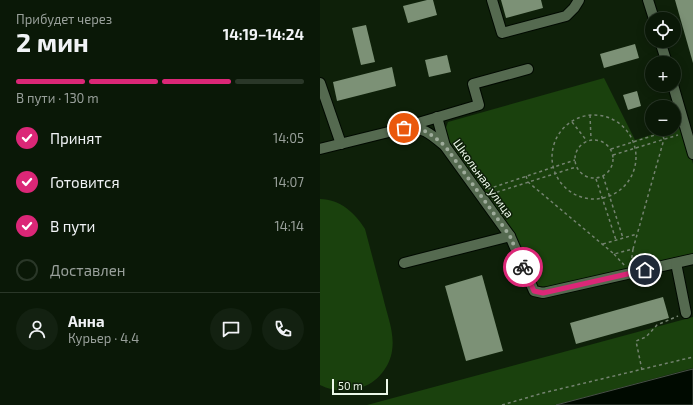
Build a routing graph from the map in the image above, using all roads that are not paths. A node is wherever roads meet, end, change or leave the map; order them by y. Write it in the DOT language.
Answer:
graph roads {
  1 [pos="492,0"];
  2 [pos="579,0"];
  3 [pos="648,0"];
  4 [pos="652,12"];
  5 [pos="528,69"];
  6 [pos="320,83"];
  7 [pos="675,92"];
  8 [pos="437,118"];
  9 [pos="404,128"];
  10 [pos="341,144"];
  11 [pos="445,146"];
  12 [pos="320,149"];
  13 [pos="693,154"];
  14 [pos="510,236"];
  15 [pos="693,259"];
  16 [pos="404,263"];
  17 [pos="676,263"];
  18 [pos="686,313"];
  1 -- 2 [label="street"];
  3 -- 4 [label="street"];
  5 -- 8 [label="street"];
  6 -- 10 [label="street"];
  7 -- 13 [label="street"];
  8 -- 9 [label="street"];
  8 -- 11 [label="street"];
  9 -- 10 [label="street, Школьная улица"];
  9 -- 11 [label="street, Школьная улица"];
  10 -- 12 [label="street, Школьная улица"];
  11 -- 14 [label="street, Школьная улица"];
  14 -- 16 [label="street"];
  14 -- 17 [label="street, Школьная улица"];
  15 -- 17 [label="street"];
  17 -- 18 [label="street"];
}
